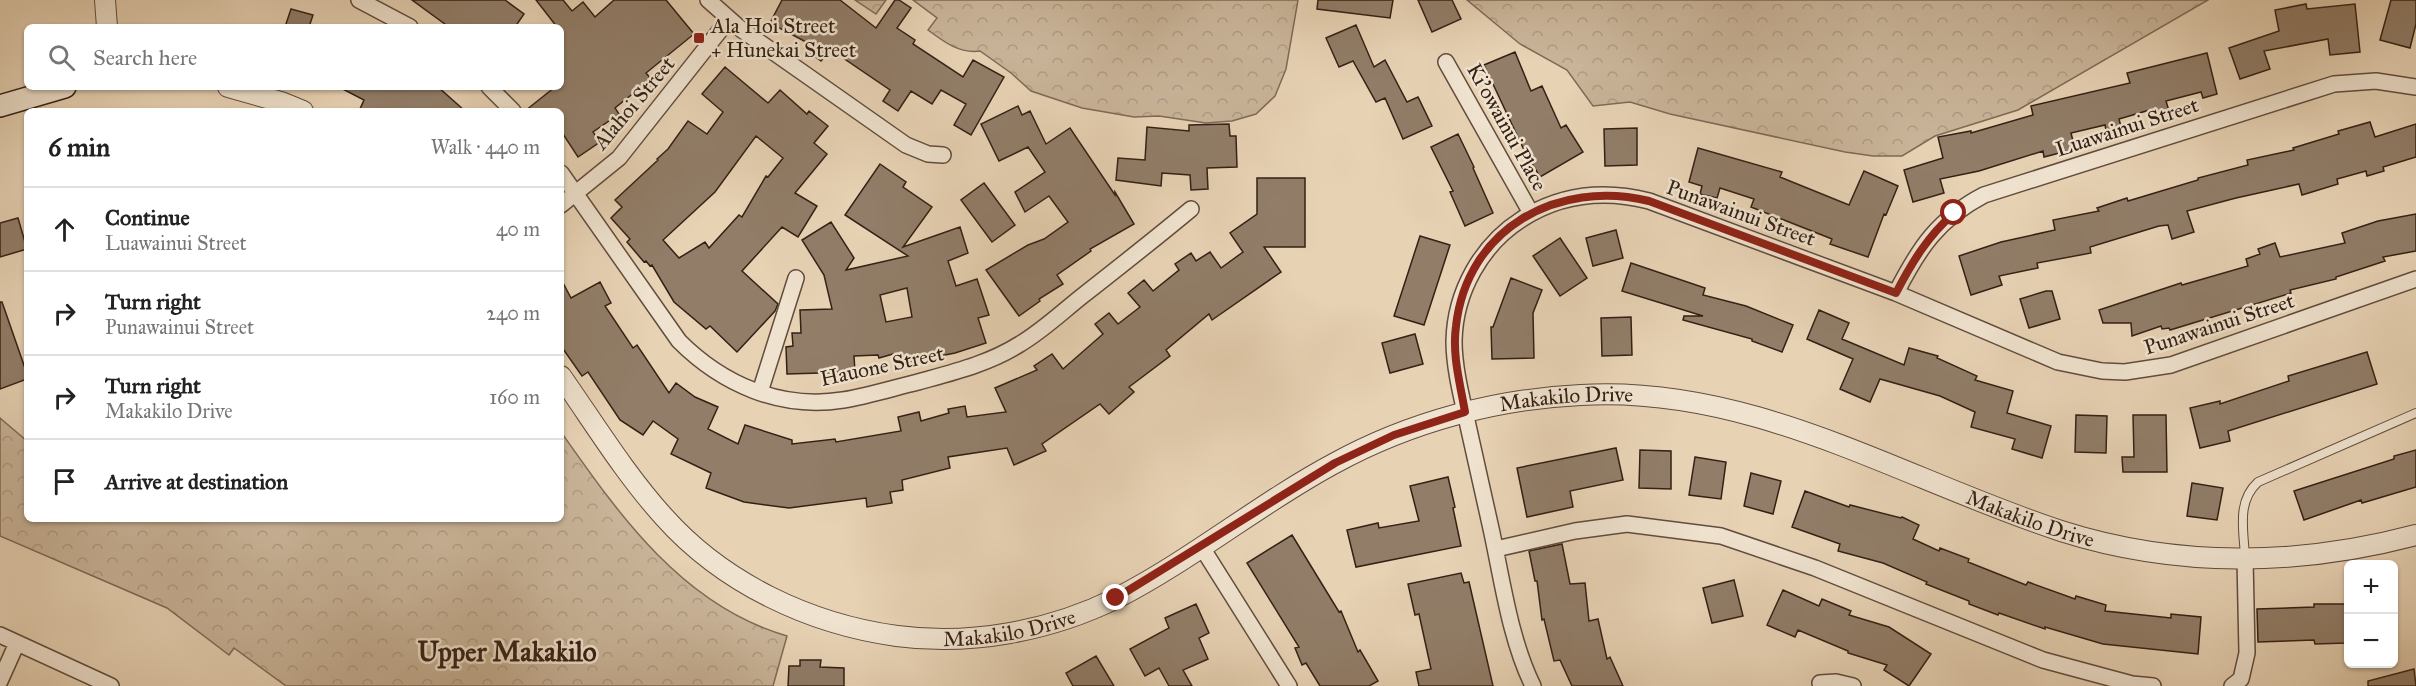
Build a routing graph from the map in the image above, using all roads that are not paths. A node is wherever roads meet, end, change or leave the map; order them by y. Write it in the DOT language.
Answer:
graph roads {
  1 [pos="105,0"];
  2 [pos="359,0"];
  3 [pos="708,0"];
  4 [pos="729,19"];
  5 [pos="106,24"];
  6 [pos="404,24"];
  7 [pos="1446,62"];
  8 [pos="2416,87"];
  9 [pos="55,90"];
  10 [pos="239,90"];
  11 [pos="492,90"];
  12 [pos="0,106"];
  13 [pos="296,108"];
  14 [pos="510,108"];
  15 [pos="943,155"];
  16 [pos="564,178"];
  17 [pos="575,195"];
  18 [pos="564,203"];
  19 [pos="1191,209"];
  20 [pos="1531,213"];
  21 [pos="796,278"];
  22 [pos="2416,279"];
  23 [pos="1896,293"];
  24 [pos="564,380"];
  25 [pos="760,392"];
  26 [pos="1465,412"];
  27 [pos="2416,413"];
  28 [pos="2416,535"];
  29 [pos="1201,546"];
  30 [pos="1496,549"];
  31 [pos="2246,559"];
  32 [pos="0,635"];
  33 [pos="17,643"];
  34 [pos="0,681"];
  35 [pos="1820,683"];
  36 [pos="111,686"];
  37 [pos="1289,686"];
  38 [pos="1533,686"];
  39 [pos="1853,686"];
  40 [pos="2153,686"];
  41 [pos="2232,686"];
  1 -- 5 [label="street"];
  2 -- 6 [label="street"];
  3 -- 4 [label="street"];
  4 -- 15 [label="street"];
  4 -- 17 [label="street, Alahoi Street"];
  7 -- 20 [label="street, Ki'owainui Place"];
  8 -- 23 [label="street, Luawainui Street"];
  9 -- 12 [label="main road"];
  10 -- 13 [label="street"];
  11 -- 14 [label="street"];
  16 -- 17 [label="street, Hauone Street"];
  17 -- 18 [label="street, Alahoi Street"];
  17 -- 25 [label="street, Hauone Street"];
  19 -- 25 [label="street, Hauone Street"];
  20 -- 23 [label="street, Punawainui Street"];
  20 -- 26 [label="street, Punawainui Street"];
  21 -- 25 [label="street"];
  22 -- 23 [label="street, Punawainui Street"];
  24 -- 29 [label="street, Makakilo Drive"];
  26 -- 29 [label="street, Makakilo Drive"];
  26 -- 30 [label="street, Punawainui Street"];
  26 -- 31 [label="street, Makakilo Drive"];
  27 -- 31 [label="lane"];
  28 -- 31 [label="street, Makakilo Drive"];
  29 -- 37 [label="street"];
  30 -- 38 [label="street, Punawainui Street"];
  30 -- 40 [label="street"];
  31 -- 41 [label="street"];
  32 -- 33 [label="street"];
  33 -- 34 [label="street"];
  33 -- 36 [label="street"];
  35 -- 39 [label="street"];
}
